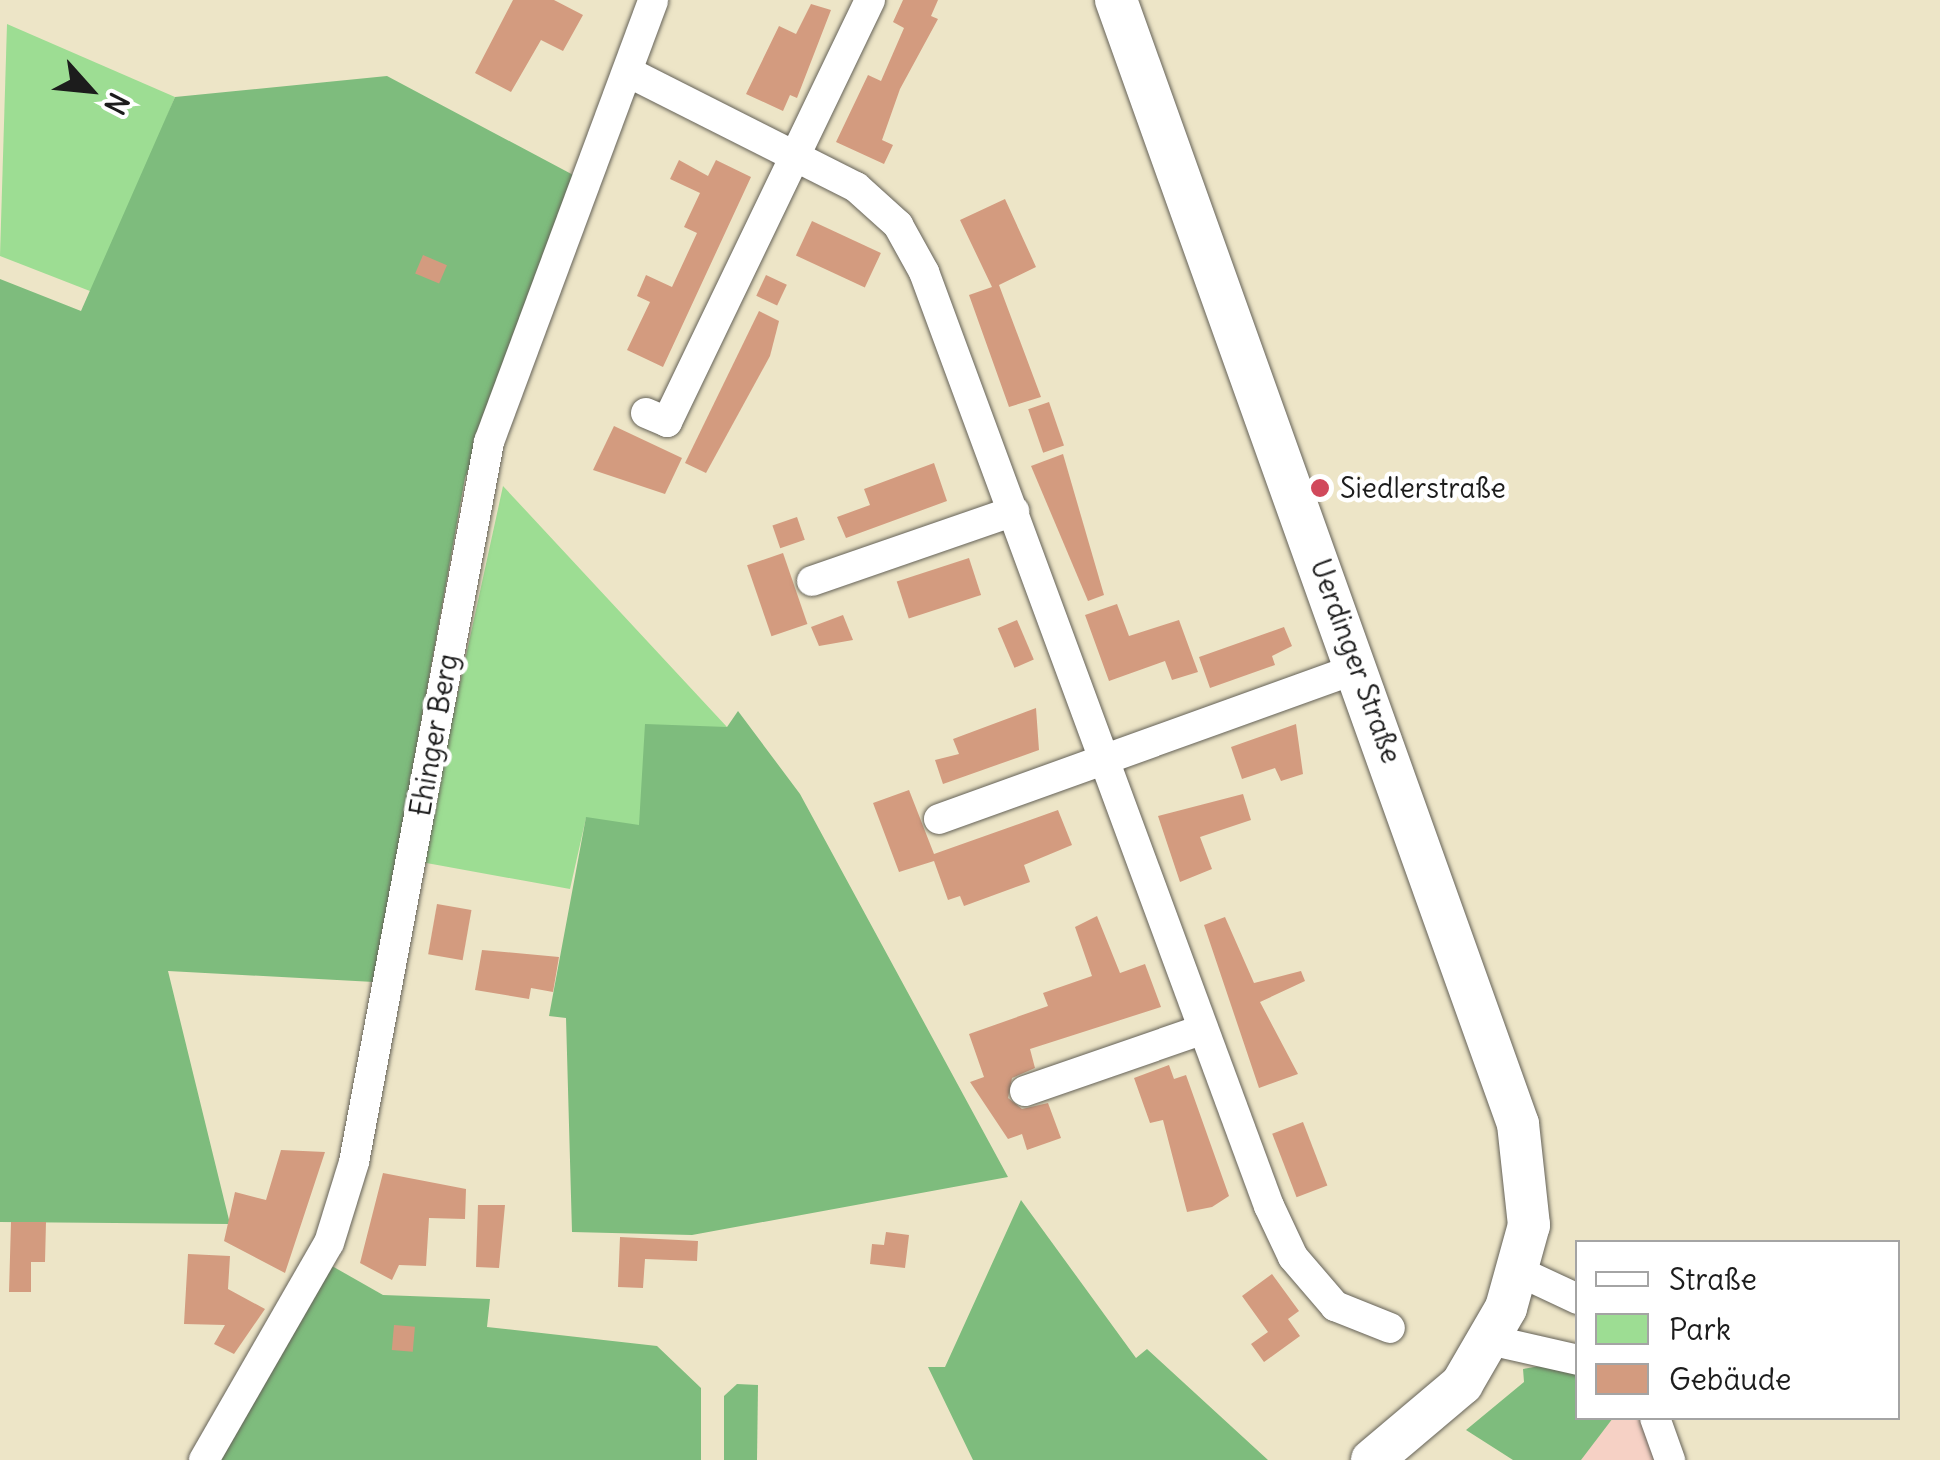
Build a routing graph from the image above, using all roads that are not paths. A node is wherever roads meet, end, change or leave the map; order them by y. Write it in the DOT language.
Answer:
graph roads {
  1 [pos="653,0"];
  2 [pos="870,0"];
  3 [pos="1116,0"];
  4 [pos="632,74"];
  5 [pos="796,156"];
  6 [pos="646,413"];
  7 [pos="1014,510"];
  8 [pos="812,581"];
  9 [pos="1359,668"];
  10 [pos="1106,764"];
  11 [pos="939,819"];
  12 [pos="1201,1030"];
  13 [pos="1025,1091"];
  14 [pos="1520,1272"];
  15 [pos="1575,1298"];
  16 [pos="1390,1328"];
  17 [pos="1490,1340"];
  18 [pos="1575,1359"];
  19 [pos="1656,1420"];
  20 [pos="204,1460"];
  21 [pos="1372,1460"];
  22 [pos="1670,1460"];
  1 -- 4 [label="street, Ehinger Berg"];
  2 -- 5 [label="street"];
  3 -- 9 [label="main road, Uerdinger Straße"];
  4 -- 5 [label="street"];
  4 -- 20 [label="street, Ehinger Berg"];
  5 -- 6 [label="street"];
  5 -- 7 [label="street"];
  7 -- 8 [label="street"];
  7 -- 10 [label="street"];
  9 -- 10 [label="street"];
  9 -- 14 [label="main road, Uerdinger Straße"];
  10 -- 11 [label="street"];
  10 -- 12 [label="street"];
  12 -- 13 [label="street"];
  12 -- 16 [label="street"];
  14 -- 15 [label="street"];
  14 -- 17 [label="main road, Uerdinger Straße"];
  17 -- 18 [label="street"];
  17 -- 21 [label="main road, Uerdinger Straße"];
  19 -- 22 [label="street"];
}
